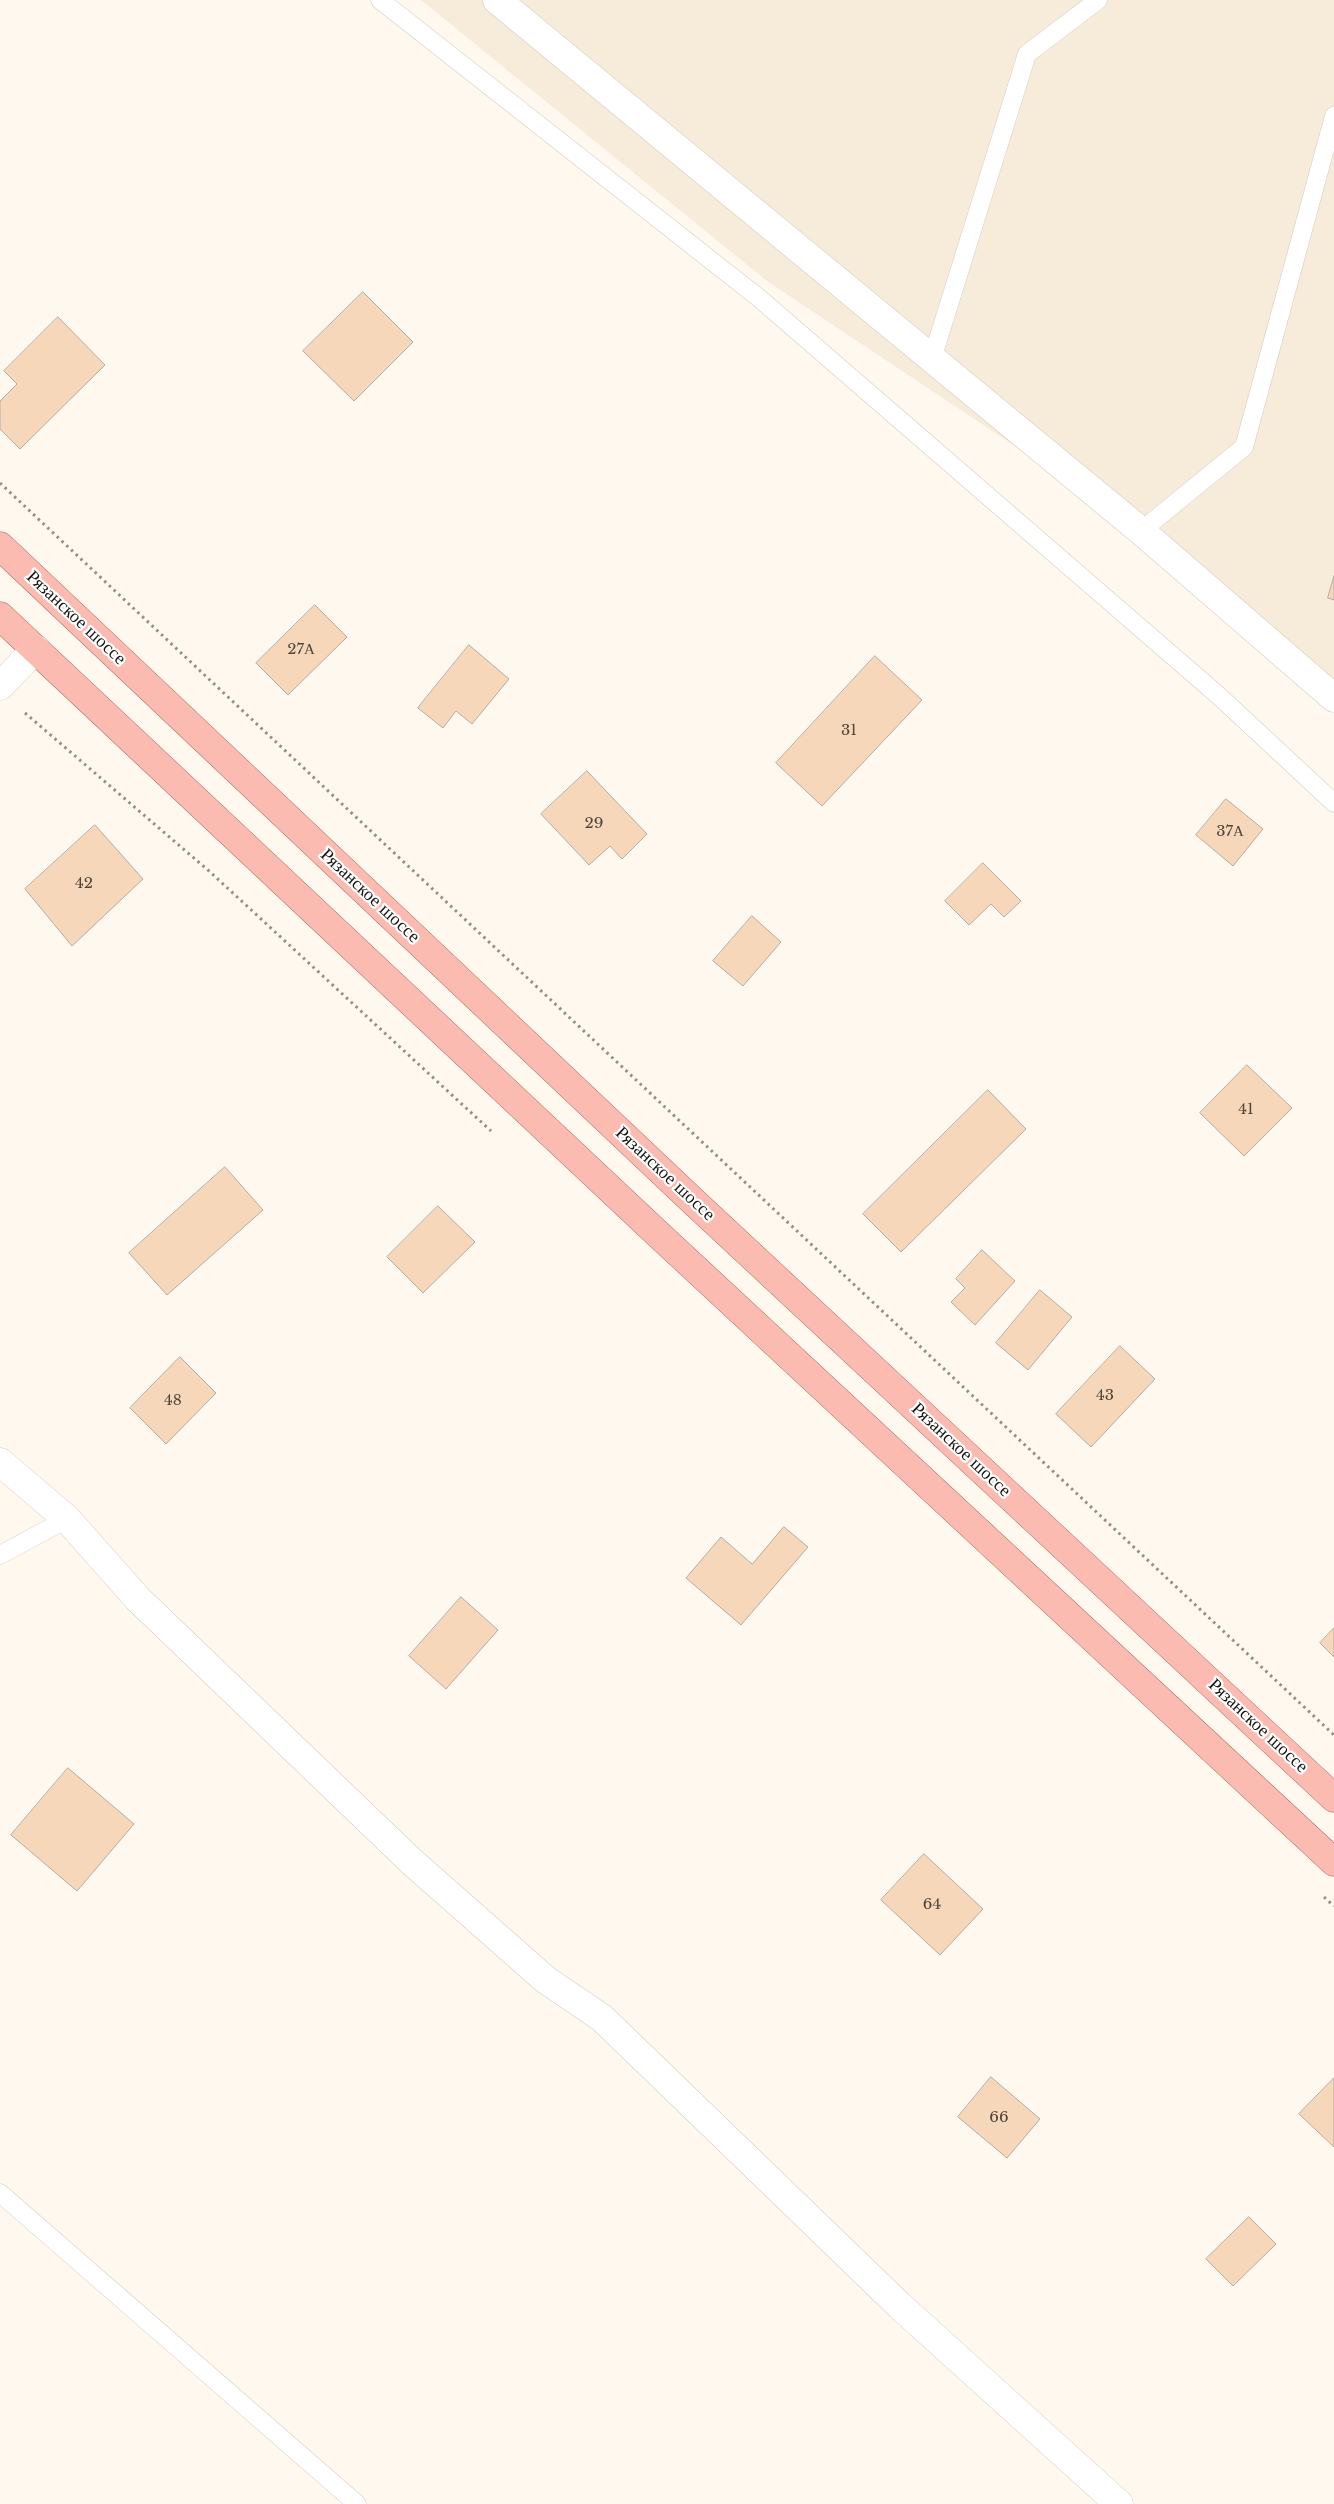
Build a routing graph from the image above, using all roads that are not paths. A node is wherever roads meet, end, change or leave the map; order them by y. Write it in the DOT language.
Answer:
graph roads {
  1 [pos="380,0"];
  2 [pos="497,0"];
  3 [pos="1098,0"];
  4 [pos="1334,116"];
  5 [pos="932,359"];
  6 [pos="1141,531"];
  7 [pos="0,546"];
  8 [pos="0,616"];
  9 [pos="36,649"];
  10 [pos="0,686"];
  11 [pos="1334,698"];
  12 [pos="1334,803"];
  13 [pos="0,1462"];
  14 [pos="67,1519"];
  15 [pos="0,1555"];
  16 [pos="1334,1798"];
  17 [pos="1334,1862"];
  18 [pos="0,2193"];
  19 [pos="357,2504"];
  20 [pos="1119,2504"];
  1 -- 12 [label="lane"];
  2 -- 5 [label="street"];
  3 -- 5 [label="lane"];
  4 -- 6 [label="lane"];
  5 -- 6 [label="street"];
  6 -- 11 [label="street"];
  7 -- 16 [label="main road, Рязанское шоссе"];
  8 -- 9 [label="main road"];
  9 -- 10 [label="street"];
  9 -- 17 [label="main road"];
  13 -- 14 [label="street"];
  14 -- 15 [label="lane"];
  14 -- 20 [label="street"];
  18 -- 19 [label="lane"];
}
